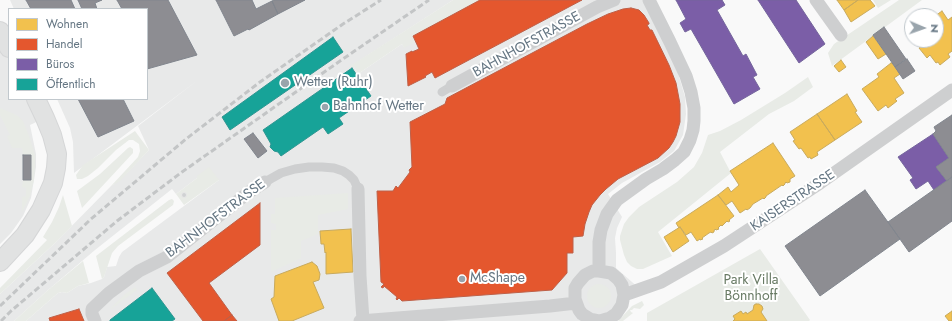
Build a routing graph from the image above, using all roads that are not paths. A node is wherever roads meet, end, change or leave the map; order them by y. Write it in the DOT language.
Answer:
graph roads {
  1 [pos="614,0"];
  2 [pos="649,0"];
  3 [pos="816,0"];
  4 [pos="0,31"];
  5 [pos="841,36"];
  6 [pos="8,46"];
  7 [pos="447,89"];
  8 [pos="952,90"];
  9 [pos="36,100"];
  10 [pos="264,182"];
  11 [pos="358,189"];
  12 [pos="0,262"];
  13 [pos="599,270"];
  14 [pos="624,295"];
  15 [pos="576,303"];
  16 [pos="95,321"];
  17 [pos="362,321"];
  18 [pos="595,321"];
  1 -- 7 [label="street, BAHNHOFSTRASSE"];
  2 -- 13 [label="street"];
  3 -- 5 [label="street"];
  4 -- 6 [label="main road"];
  8 -- 14 [label="street, KAISERSTRASSE"];
  9 -- 12 [label="main road"];
  10 -- 11 [label="street, BAHNHOFSTRASSE"];
  10 -- 16 [label="street, BAHNHOFSTRASSE"];
  11 -- 17 [label="street"];
  13 -- 14 [label="street"];
  13 -- 15 [label="street"];
  14 -- 18 [label="street"];
  15 -- 17 [label="street"];
  15 -- 18 [label="street"];
}
